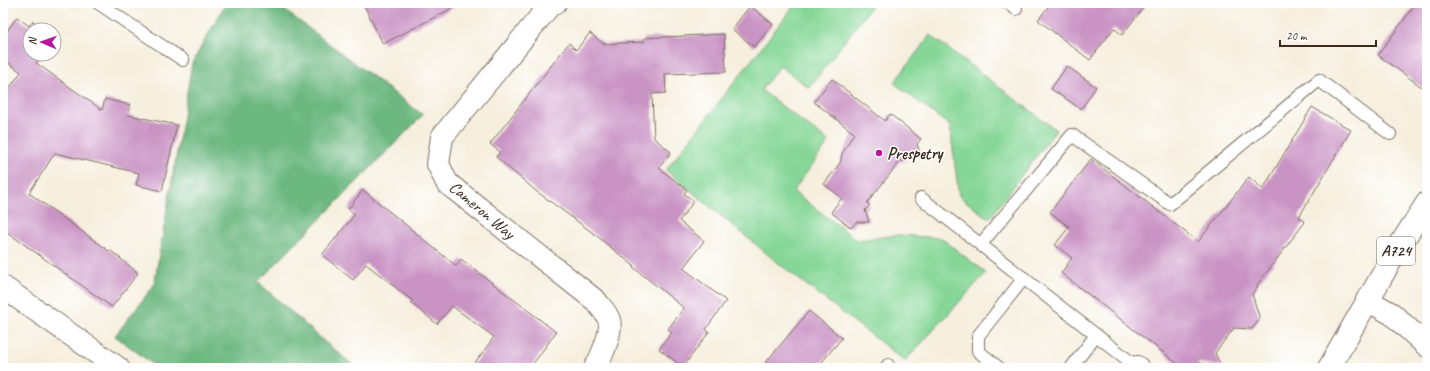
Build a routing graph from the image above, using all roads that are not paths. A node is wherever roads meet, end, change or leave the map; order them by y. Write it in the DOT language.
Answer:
graph roads {
  1 [pos="98,3"];
  2 [pos="555,3"];
  3 [pos="183,60"];
  4 [pos="1390,134"];
  5 [pos="921,198"];
  6 [pos="1427,203"];
  7 [pos="980,244"];
  8 [pos="1024,278"];
  9 [pos="3,287"];
  10 [pos="1367,300"];
  11 [pos="1096,335"];
  12 [pos="1427,346"];
  13 [pos="118,368"];
  14 [pos="595,368"];
  15 [pos="999,368"];
  16 [pos="1071,368"];
  17 [pos="1137,368"];
  18 [pos="1329,368"];
  1 -- 3 [label="lane"];
  2 -- 14 [label="street, Cameron Way"];
  4 -- 7 [label="lane"];
  5 -- 7 [label="lane"];
  6 -- 10 [label="street, A724"];
  7 -- 8 [label="lane"];
  8 -- 11 [label="lane"];
  8 -- 15 [label="lane"];
  9 -- 13 [label="street"];
  10 -- 12 [label="street"];
  10 -- 18 [label="street, A724"];
  11 -- 16 [label="lane"];
  11 -- 17 [label="lane"];
}
